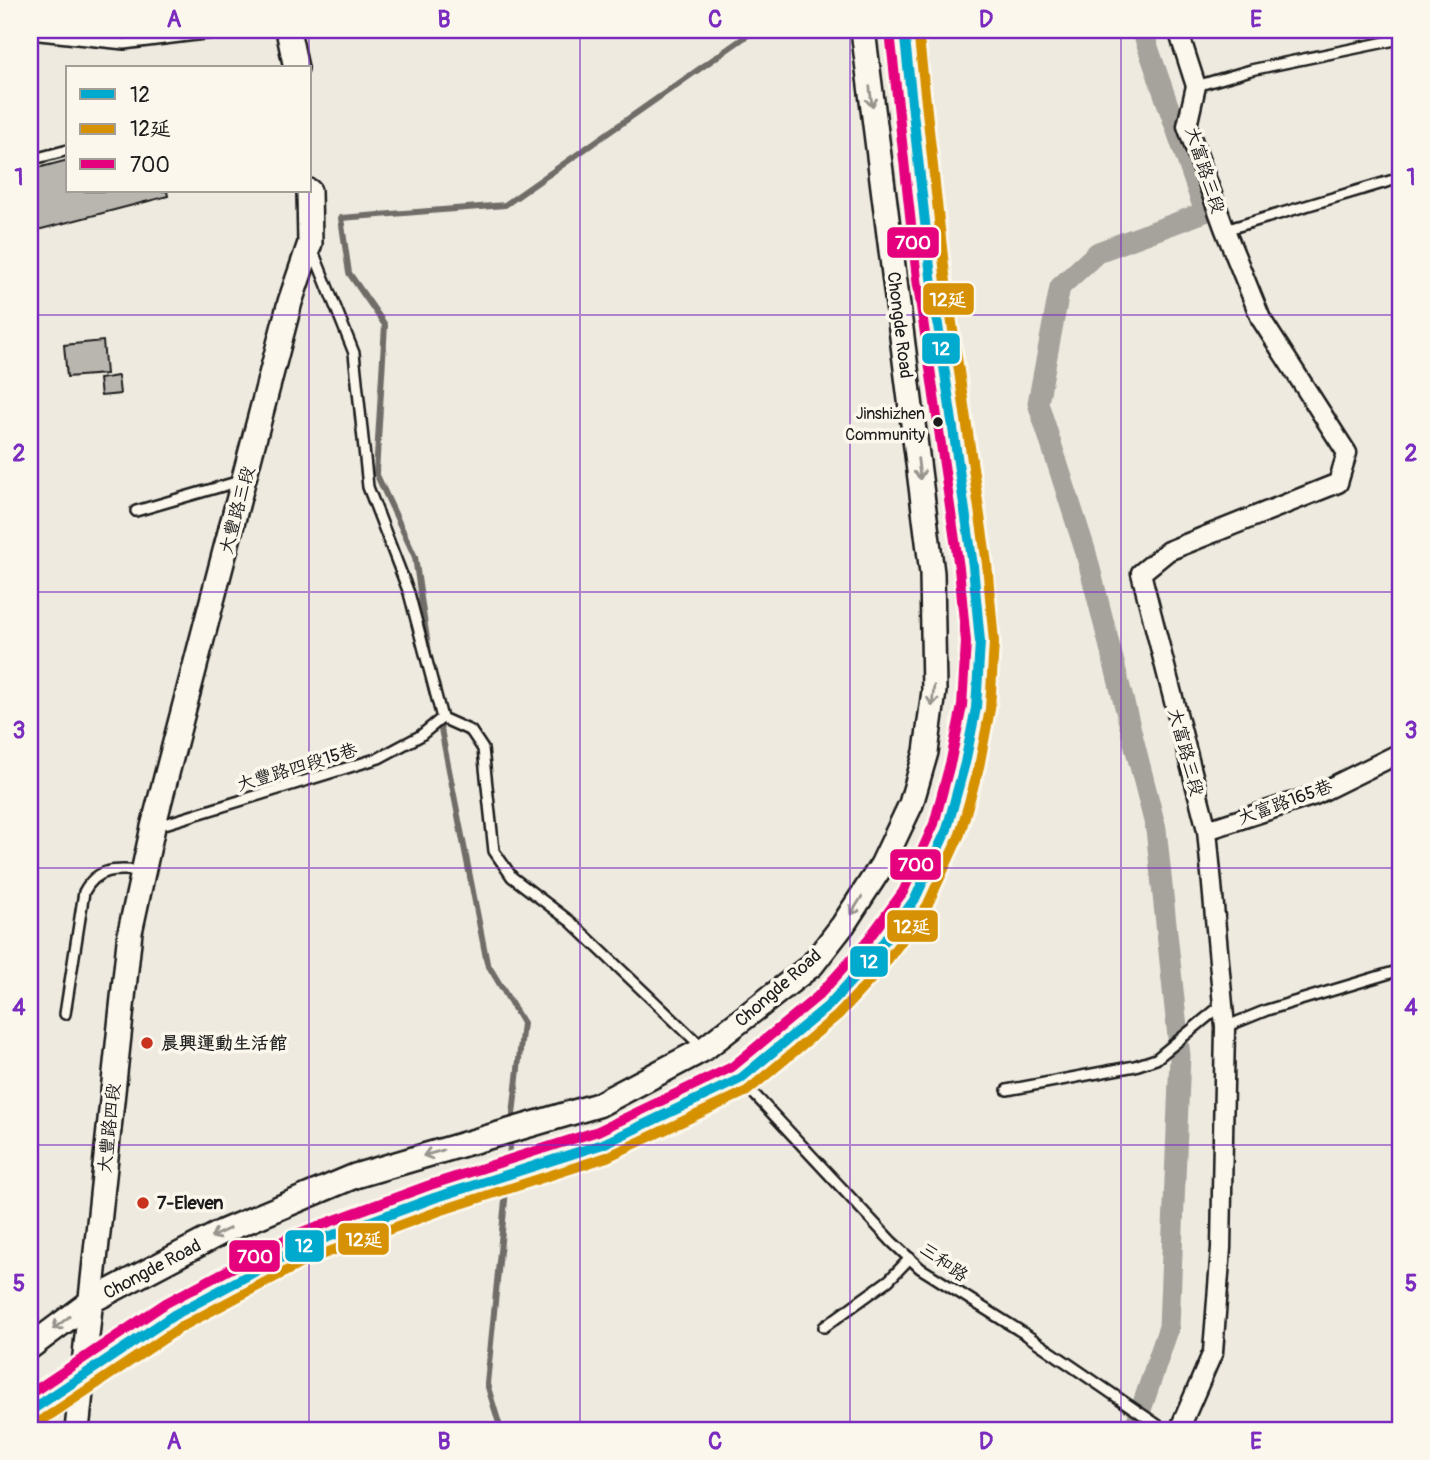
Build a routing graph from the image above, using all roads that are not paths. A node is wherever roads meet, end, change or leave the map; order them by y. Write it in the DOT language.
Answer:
graph roads {
  1 [pos="236,30"];
  2 [pos="288,30"];
  3 [pos="863,30"];
  4 [pos="904,30"];
  5 [pos="1178,30"];
  6 [pos="30,34"];
  7 [pos="1400,39"];
  8 [pos="296,66"];
  9 [pos="1196,86"];
  10 [pos="66,151"];
  11 [pos="30,160"];
  12 [pos="1400,178"];
  13 [pos="309,192"];
  14 [pos="1225,229"];
  15 [pos="310,243"];
  16 [pos="245,480"];
  17 [pos="136,511"];
  18 [pos="442,718"];
  19 [pos="1400,753"];
  20 [pos="153,828"];
  21 [pos="1207,830"];
  22 [pos="143,871"];
  23 [pos="1397,971"];
  24 [pos="1216,1008"];
  25 [pos="65,1014"];
  26 [pos="1225,1027"];
  27 [pos="704,1049"];
  28 [pos="740,1079"];
  29 [pos="1007,1090"];
  30 [pos="910,1258"];
  31 [pos="93,1300"];
  32 [pos="824,1327"];
  33 [pos="30,1347"];
  34 [pos="84,1372"];
  35 [pos="30,1411"];
  36 [pos="77,1430"];
  37 [pos="1165,1430"];
  38 [pos="1179,1430"];
  1 -- 6 [label="lane"];
  2 -- 8 [label="street"];
  3 -- 27 [label="street, Chongde Road, one-way"];
  4 -- 28 [label="street, Chongde Road"];
  5 -- 9 [label="street"];
  7 -- 9 [label="lane"];
  9 -- 14 [label="street, 大富路三段"];
  10 -- 11 [label="lane"];
  12 -- 14 [label="lane, 大富路三段"];
  13 -- 15 [label="street, 大豐路三段"];
  14 -- 21 [label="street, 大富路三段"];
  15 -- 16 [label="street, 大豐路三段"];
  15 -- 18 [label="lane"];
  16 -- 17 [label="lane"];
  16 -- 20 [label="street, 大豐路三段"];
  18 -- 20 [label="lane, 大豐路四段15巷"];
  18 -- 27 [label="lane"];
  19 -- 21 [label="street, 大富路165巷"];
  20 -- 22 [label="street, 大豐路四段"];
  21 -- 24 [label="street, 大富路三段"];
  22 -- 25 [label="lane"];
  22 -- 31 [label="street, 大豐路四段"];
  23 -- 26 [label="lane"];
  24 -- 26 [label="street, 大富路三段"];
  24 -- 29 [label="lane"];
  26 -- 38 [label="street, 大富路三段"];
  27 -- 31 [label="street, Chongde Road, one-way"];
  28 -- 30 [label="lane, 三和路"];
  28 -- 34 [label="street, Chongde Road"];
  30 -- 32 [label="lane"];
  30 -- 37 [label="lane, 三和路"];
  31 -- 33 [label="street, Chongde Road, one-way"];
  31 -- 34 [label="street, 大豐路四段"];
  34 -- 35 [label="street, Chongde Road"];
  34 -- 36 [label="street, 大豐路四段"];
}
